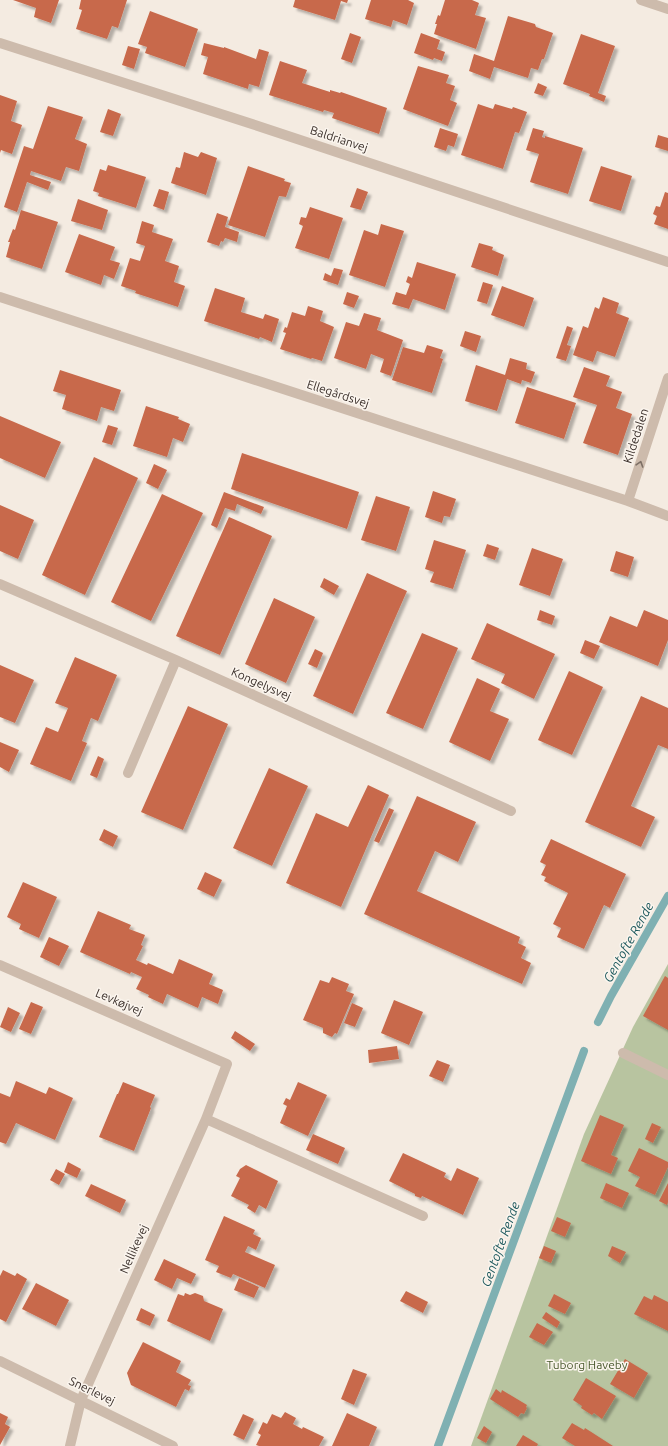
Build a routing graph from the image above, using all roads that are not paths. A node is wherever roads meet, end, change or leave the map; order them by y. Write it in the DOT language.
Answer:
graph roads {
  1 [pos="641,0"];
  2 [pos="668,9"];
  3 [pos="0,44"];
  4 [pos="668,262"];
  5 [pos="0,297"];
  6 [pos="668,378"];
  7 [pos="628,501"];
  8 [pos="668,516"];
  9 [pos="0,584"];
  10 [pos="176,660"];
  11 [pos="128,773"];
  12 [pos="511,811"];
  13 [pos="0,965"];
  14 [pos="623,1053"];
  15 [pos="227,1064"];
  16 [pos="668,1074"];
  17 [pos="206,1119"];
  18 [pos="423,1216"];
  19 [pos="0,1360"];
  20 [pos="80,1400"];
  21 [pos="70,1446"];
  22 [pos="173,1446"];
  1 -- 2 [label="street"];
  3 -- 4 [label="street, Baldrianvej"];
  5 -- 7 [label="street, Ellegårdsvej"];
  7 -- 6 [label="street, Kildedalen, one-way"];
  7 -- 8 [label="street, Ellegårdsvej"];
  9 -- 10 [label="street, Kongelysvej"];
  10 -- 11 [label="street"];
  10 -- 12 [label="street, Kongelysvej"];
  13 -- 15 [label="street, Levkøjvej"];
  14 -- 16 [label="street"];
  15 -- 17 [label="street, Nellikevej"];
  17 -- 18 [label="street"];
  17 -- 20 [label="street, Nellikevej"];
  19 -- 20 [label="street, Snerlevej"];
  20 -- 21 [label="street, Nellikevej"];
  20 -- 22 [label="street, Snerlevej"];
}
